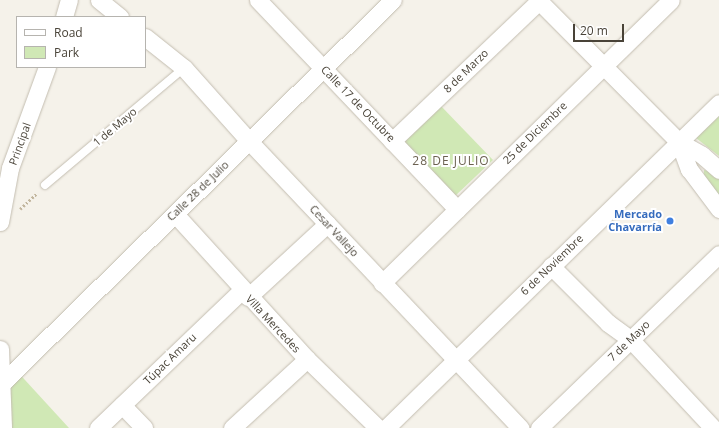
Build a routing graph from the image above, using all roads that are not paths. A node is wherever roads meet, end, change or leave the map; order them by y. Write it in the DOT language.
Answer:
graph roads {
  1 [pos="69,0"];
  2 [pos="99,0"];
  3 [pos="258,0"];
  4 [pos="393,0"];
  5 [pos="539,0"];
  6 [pos="671,0"];
  7 [pos="64,16"];
  8 [pos="119,16"];
  9 [pos="146,38"];
  10 [pos="603,66"];
  11 [pos="47,68"];
  12 [pos="184,68"];
  13 [pos="323,68"];
  14 [pos="719,103"];
  15 [pos="249,141"];
  16 [pos="392,141"];
  17 [pos="679,142"];
  18 [pos="719,170"];
  19 [pos="45,185"];
  20 [pos="457,209"];
  21 [pos="719,209"];
  22 [pos="175,214"];
  23 [pos="0,222"];
  24 [pos="327,224"];
  25 [pos="719,254"];
  26 [pos="551,266"];
  27 [pos="382,283"];
  28 [pos="245,294"];
  29 [pos="630,340"];
  30 [pos="0,349"];
  31 [pos="307,359"];
  32 [pos="456,360"];
  33 [pos="2,383"];
  34 [pos="122,405"];
  35 [pos="3,428"];
  36 [pos="98,428"];
  37 [pos="144,428"];
  38 [pos="232,428"];
  39 [pos="378,428"];
  40 [pos="386,428"];
  41 [pos="520,428"];
  42 [pos="538,428"];
  43 [pos="713,428"];
  1 -- 7 [label="street"];
  2 -- 8 [label="street"];
  3 -- 13 [label="street, Calle 17 de Octubre"];
  4 -- 13 [label="street, Calle 28 de Julio"];
  5 -- 10 [label="street"];
  5 -- 16 [label="street, 8 de Marzo"];
  6 -- 10 [label="street, 25 de Diciembre"];
  9 -- 12 [label="street, Cesar Vallejo"];
  10 -- 17 [label="street"];
  10 -- 20 [label="street, 25 de Diciembre"];
  11 -- 23 [label="street, Principal"];
  12 -- 15 [label="street, Cesar Vallejo"];
  12 -- 19 [label="lane, 1 de Mayo"];
  13 -- 15 [label="street, Calle 28 de Julio"];
  13 -- 16 [label="street, Calle 17 de Octubre"];
  14 -- 17 [label="street, 6 de Noviembre"];
  15 -- 22 [label="street, Calle 28 de Julio"];
  15 -- 24 [label="street, Cesar Vallejo"];
  16 -- 20 [label="street, Calle 17 de Octubre"];
  17 -- 18 [label="street"];
  17 -- 21 [label="street"];
  17 -- 26 [label="street, 6 de Noviembre"];
  20 -- 27 [label="street, 25 de Diciembre"];
  22 -- 28 [label="street, Villa Mercedes"];
  22 -- 33 [label="street, Calle 28 de Julio"];
  24 -- 27 [label="street, Cesar Vallejo"];
  24 -- 28 [label="street, Túpac Amaru"];
  25 -- 29 [label="street, 7 de Mayo"];
  26 -- 29 [label="street"];
  26 -- 32 [label="street, 6 de Noviembre"];
  27 -- 32 [label="street, Cesar Vallejo"];
  28 -- 31 [label="street, Villa Mercedes"];
  28 -- 34 [label="street, Túpac Amaru"];
  29 -- 42 [label="street, 7 de Mayo"];
  29 -- 43 [label="street"];
  30 -- 33 [label="street"];
  31 -- 38 [label="street"];
  31 -- 39 [label="street, Villa Mercedes"];
  32 -- 40 [label="street, 6 de Noviembre"];
  32 -- 41 [label="street, Cesar Vallejo"];
  33 -- 35 [label="street"];
  34 -- 36 [label="street, Túpac Amaru"];
  34 -- 37 [label="street"];
}
